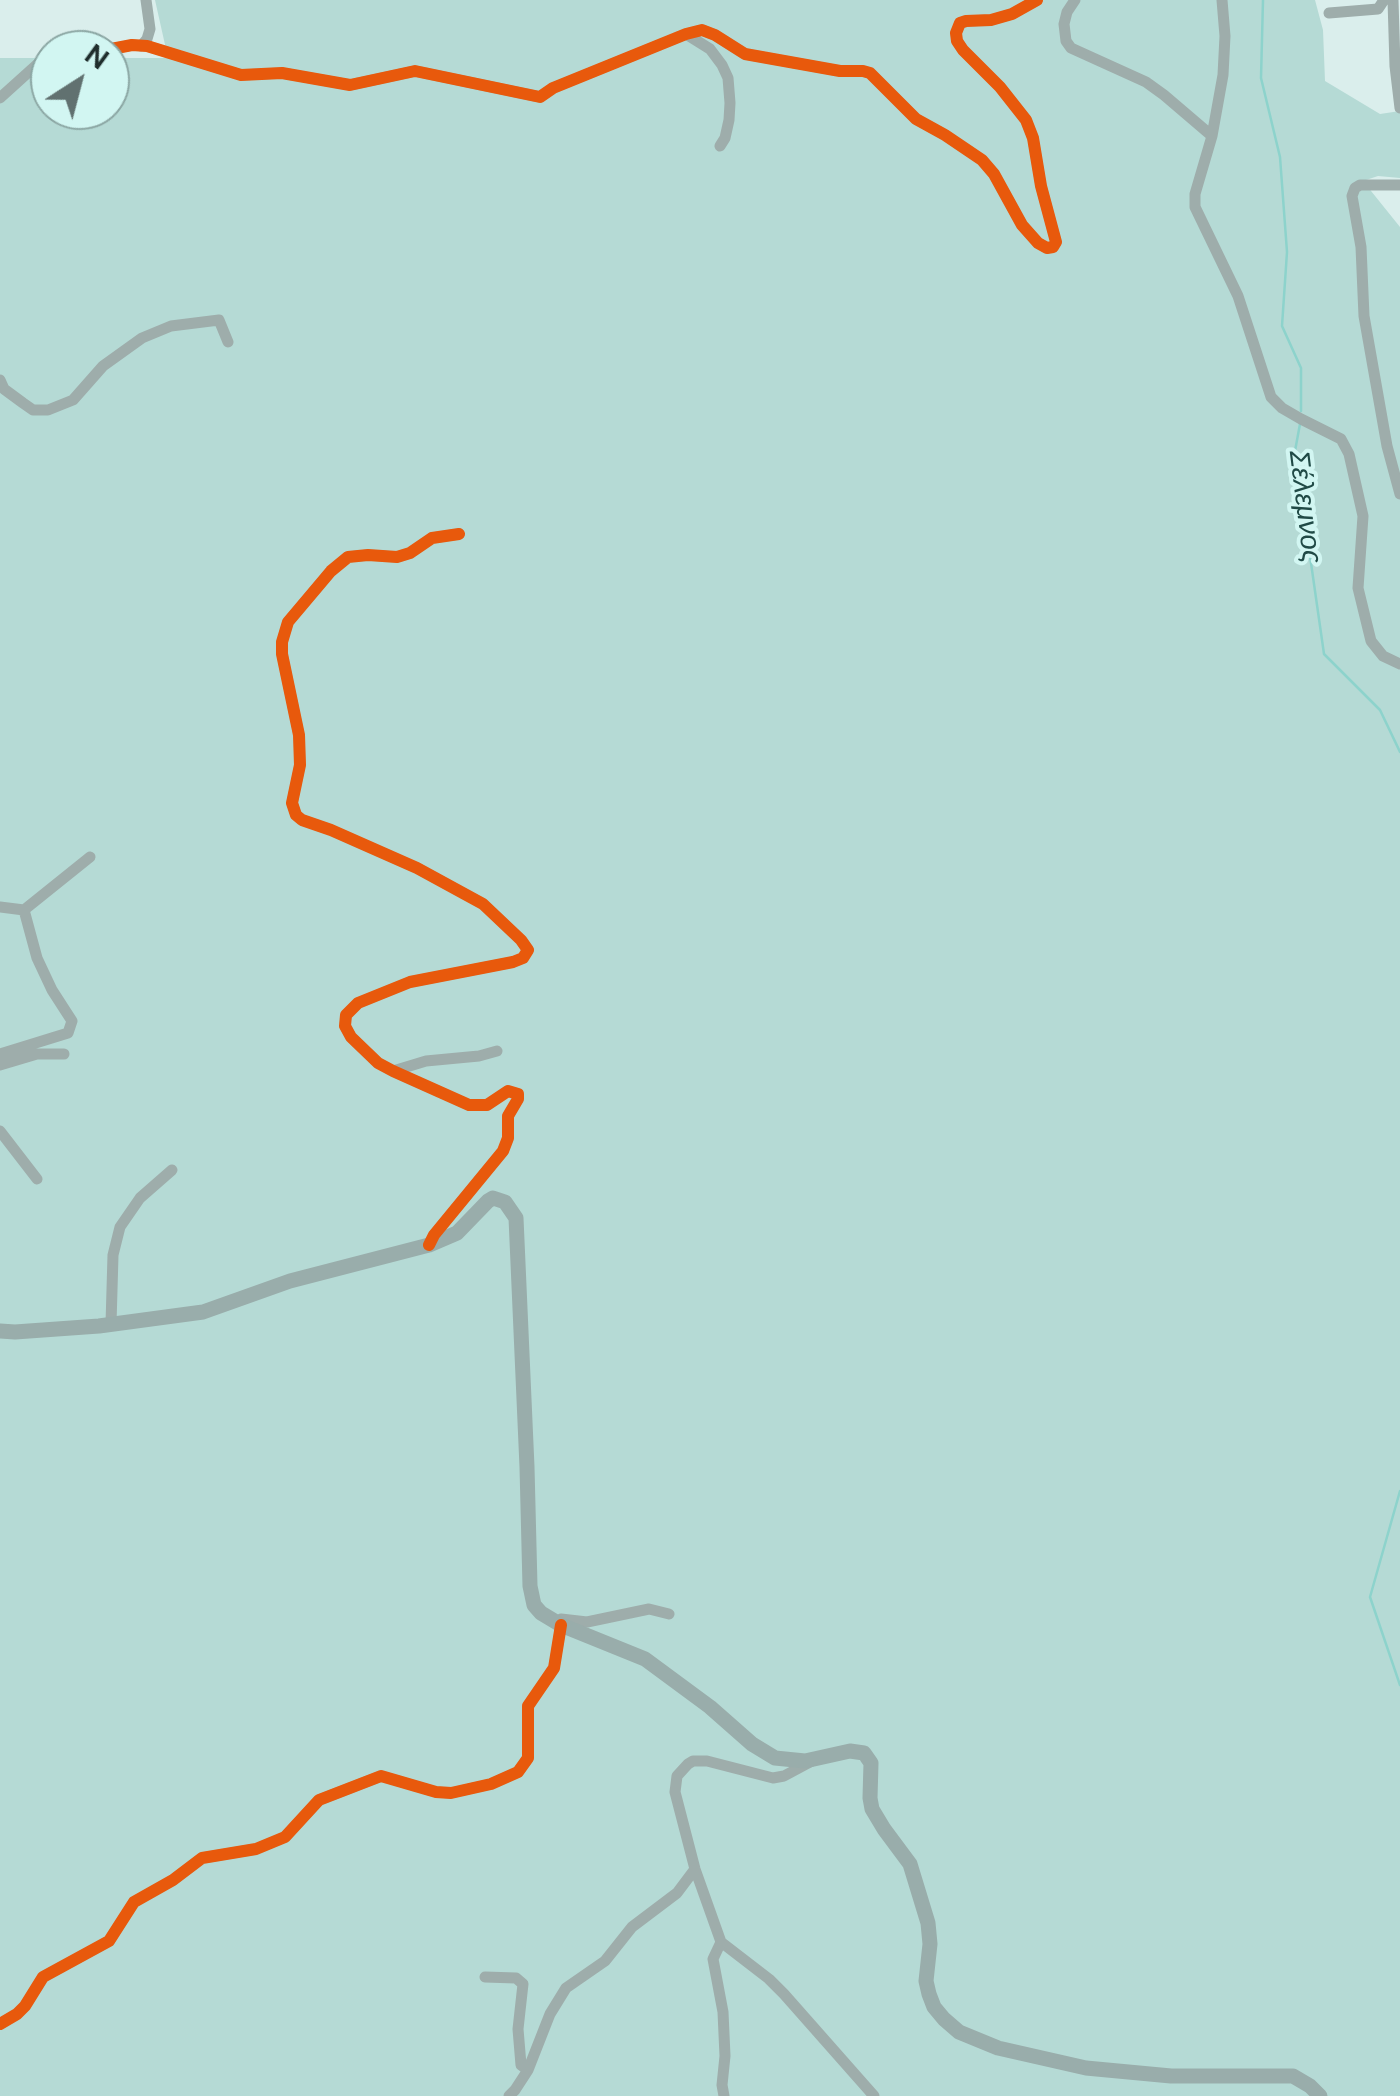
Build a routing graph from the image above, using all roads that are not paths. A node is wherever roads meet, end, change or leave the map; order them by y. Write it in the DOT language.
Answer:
graph roads {
  1 [pos="146,0"];
  2 [pos="1037,0"];
  3 [pos="1076,0"];
  4 [pos="1222,0"];
  5 [pos="1384,0"];
  6 [pos="1392,0"];
  7 [pos="1329,13"];
  8 [pos="686,34"];
  9 [pos="140,46"];
  10 [pos="130,47"];
  11 [pos="1398,66"];
  12 [pos="30,71"];
  13 [pos="0,98"];
  14 [pos="1400,108"];
  15 [pos="1212,136"];
  16 [pos="720,146"];
  17 [pos="1399,184"];
  18 [pos="228,342"];
  19 [pos="0,380"];
  20 [pos="1400,494"];
  21 [pos="459,534"];
  22 [pos="1400,664"];
  23 [pos="90,857"];
  24 [pos="0,907"];
  25 [pos="24,910"];
  26 [pos="497,1050"];
  27 [pos="0,1054"];
  28 [pos="64,1054"];
  29 [pos="0,1065"];
  30 [pos="393,1071"];
  31 [pos="0,1131"];
  32 [pos="172,1170"];
  33 [pos="37,1179"];
  34 [pos="430,1245"];
  35 [pos="111,1324"];
  36 [pos="0,1331"];
  37 [pos="669,1614"];
  38 [pos="556,1622"];
  39 [pos="816,1758"];
  40 [pos="695,1869"];
  41 [pos="721,1942"];
  42 [pos="485,1977"];
  43 [pos="0,2024"];
  44 [pos="528,2070"];
  45 [pos="509,2096"];
  46 [pos="724,2096"];
  47 [pos="874,2096"];
  48 [pos="1320,2096"];
  1 -- 9 [label="street"];
  2 -- 8 [label="street"];
  3 -- 15 [label="street"];
  4 -- 15 [label="street"];
  5 -- 7 [label="street"];
  6 -- 11 [label="street"];
  8 -- 9 [label="street"];
  8 -- 16 [label="street"];
  9 -- 10 [label="street"];
  11 -- 14 [label="street"];
  12 -- 13 [label="street"];
  15 -- 22 [label="street"];
  17 -- 20 [label="street"];
  18 -- 19 [label="street"];
  21 -- 30 [label="street"];
  23 -- 25 [label="street"];
  24 -- 25 [label="street"];
  25 -- 27 [label="street"];
  26 -- 30 [label="street"];
  28 -- 29 [label="street"];
  30 -- 34 [label="street"];
  31 -- 33 [label="street"];
  32 -- 35 [label="street"];
  34 -- 35 [label="main road"];
  34 -- 38 [label="main road"];
  35 -- 36 [label="main road"];
  37 -- 38 [label="street"];
  38 -- 39 [label="main road"];
  38 -- 43 [label="street"];
  39 -- 40 [label="street"];
  39 -- 48 [label="main road"];
  40 -- 41 [label="street"];
  40 -- 44 [label="street"];
  41 -- 46 [label="street"];
  41 -- 47 [label="street"];
  42 -- 44 [label="street"];
  44 -- 45 [label="street"];
}
